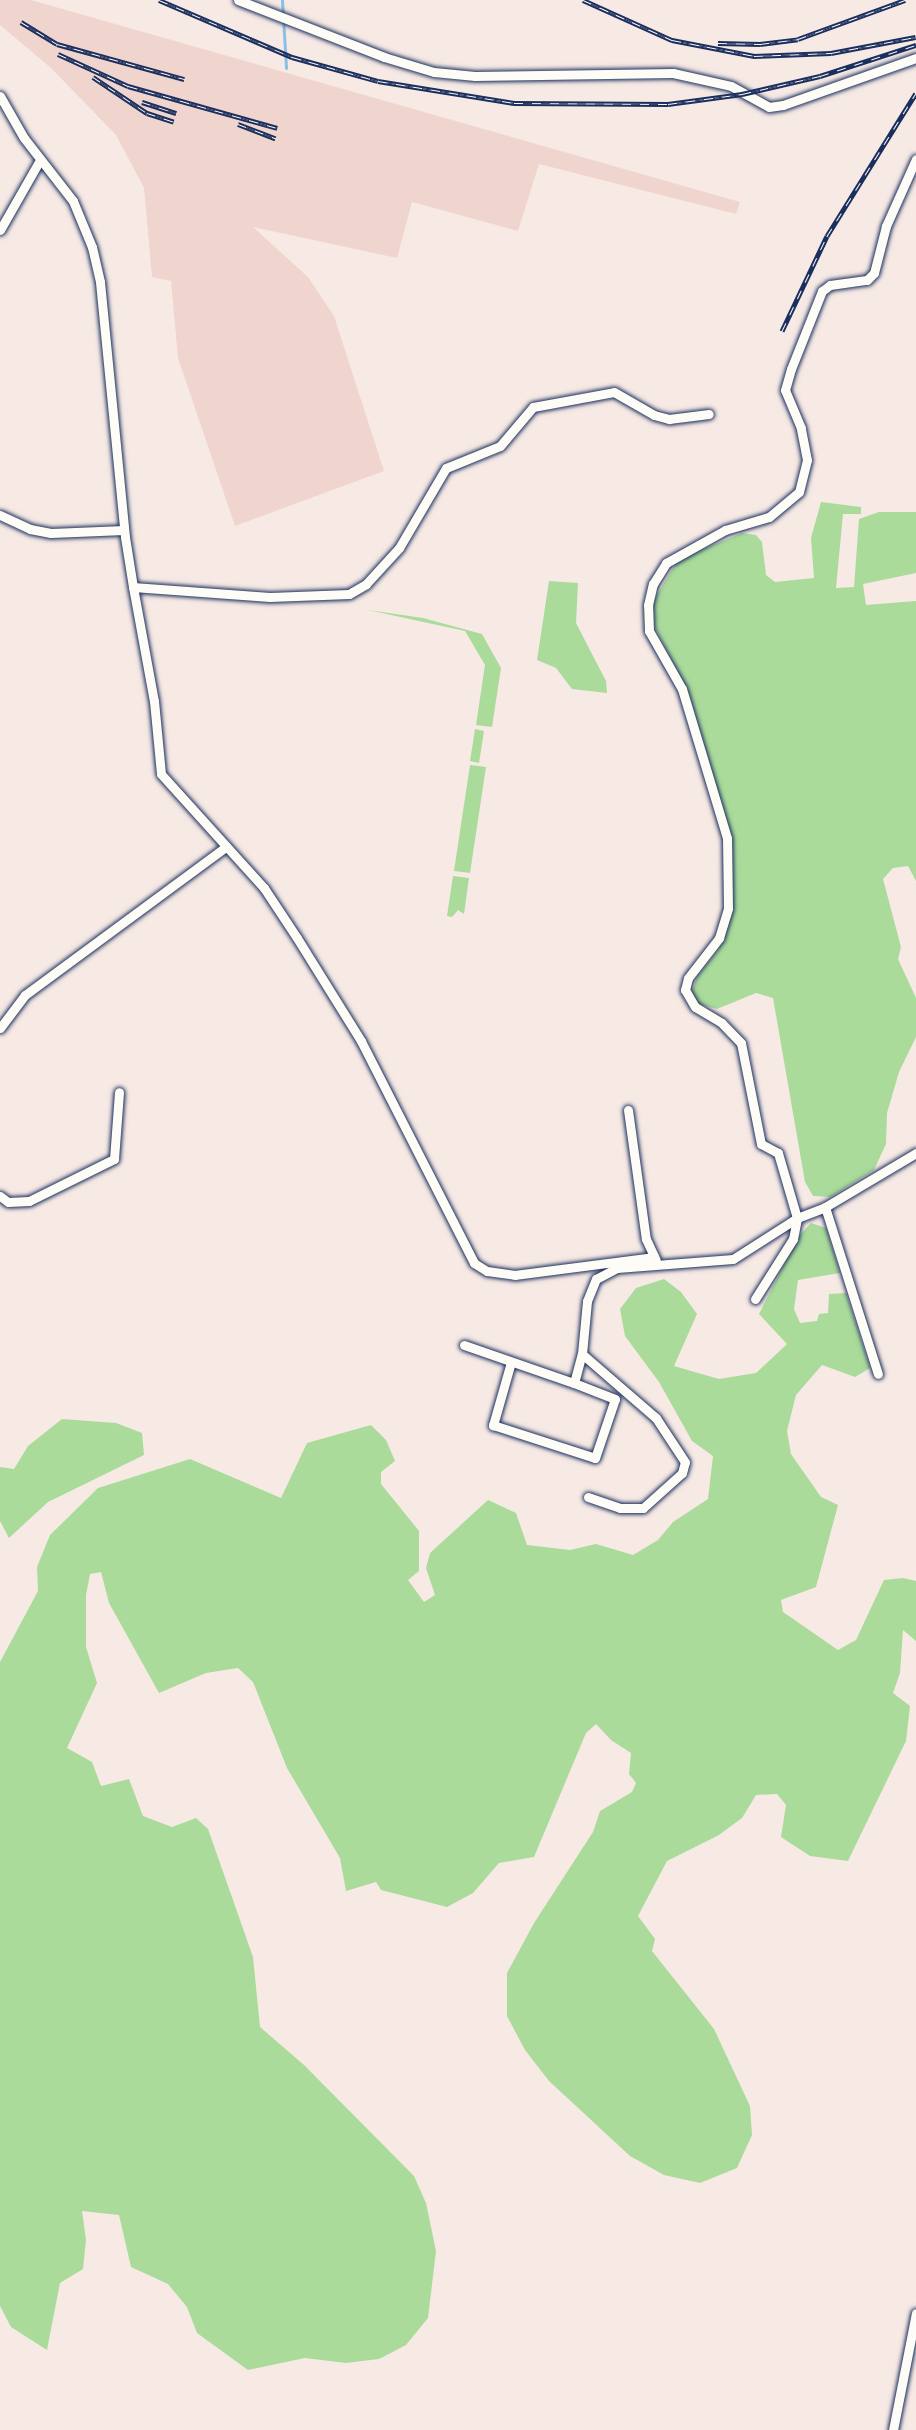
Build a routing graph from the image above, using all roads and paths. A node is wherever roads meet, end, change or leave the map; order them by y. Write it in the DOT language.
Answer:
graph roads {
  1 [pos="241,1"];
  2 [pos="916,58"];
  3 [pos="0,96"];
  4 [pos="916,159"];
  5 [pos="40,160"];
  6 [pos="0,230"];
  7 [pos="708,414"];
  8 [pos="0,515"];
  9 [pos="124,530"];
  10 [pos="133,587"];
  11 [pos="226,847"];
  12 [pos="0,1028"];
  13 [pos="119,1092"];
  14 [pos="628,1110"];
  15 [pos="916,1153"];
  16 [pos="0,1196"];
  17 [pos="825,1207"];
  18 [pos="797,1218"];
  19 [pos="656,1261"];
  20 [pos="755,1299"];
  21 [pos="464,1345"];
  22 [pos="582,1354"];
  23 [pos="510,1362"];
  24 [pos="878,1374"];
  25 [pos="574,1383"];
  26 [pos="588,1497"];
  27 [pos="916,2313"];
  28 [pos="893,2430"];
  1 -- 2 [label="street"];
  3 -- 5 [label="street"];
  4 -- 18 [label="street"];
  5 -- 6 [label="street"];
  5 -- 9 [label="street"];
  7 -- 10 [label="street"];
  8 -- 9 [label="street"];
  9 -- 10 [label="street"];
  10 -- 11 [label="street"];
  11 -- 12 [label="street"];
  11 -- 19 [label="street"];
  13 -- 16 [label="street"];
  14 -- 19 [label="street"];
  15 -- 17 [label="street"];
  17 -- 18 [label="street"];
  17 -- 24 [label="street"];
  18 -- 19 [label="street"];
  18 -- 20 [label="street"];
  19 -- 22 [label="street"];
  21 -- 23 [label="street"];
  22 -- 25 [label="street"];
  22 -- 26 [label="street"];
  23 -- 25 [label="street"];
  23 -- 25 [label="street"];
  27 -- 28 [label="street"];
}
